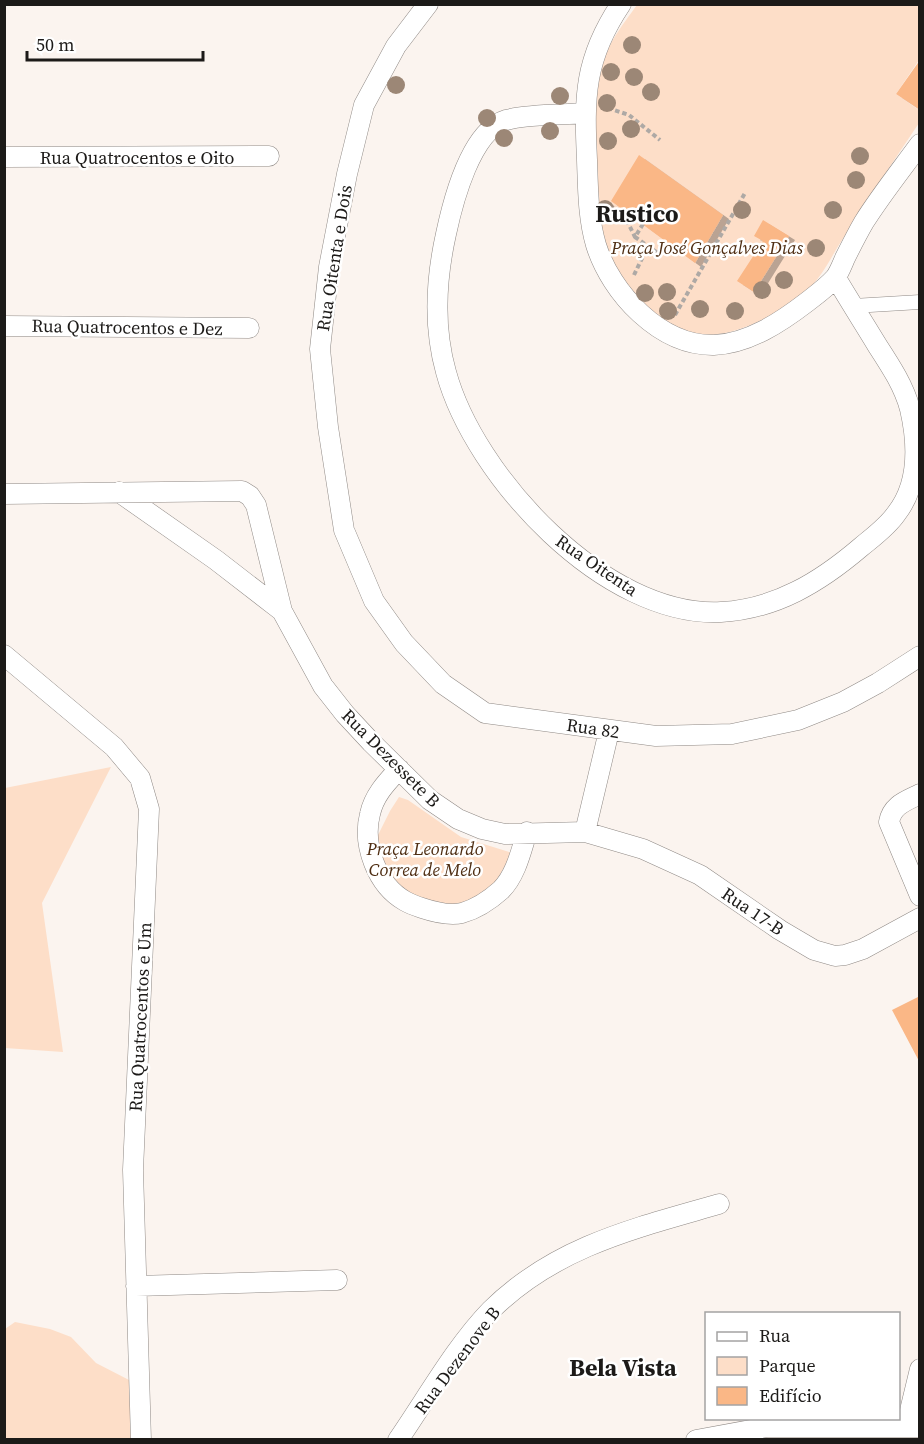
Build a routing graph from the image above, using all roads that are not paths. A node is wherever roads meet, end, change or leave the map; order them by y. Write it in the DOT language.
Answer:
graph roads {
  1 [pos="428,4"];
  2 [pos="621,4"];
  3 [pos="585,108"];
  4 [pos="920,144"];
  5 [pos="269,156"];
  6 [pos="4,157"];
  7 [pos="836,278"];
  8 [pos="920,302"];
  9 [pos="853,306"];
  10 [pos="4,326"];
  11 [pos="249,328"];
  12 [pos="119,492"];
  13 [pos="4,494"];
  14 [pos="344,530"];
  15 [pos="282,611"];
  16 [pos="4,656"];
  17 [pos="920,656"];
  18 [pos="609,731"];
  19 [pos="399,769"];
  20 [pos="920,794"];
  21 [pos="527,832"];
  22 [pos="585,832"];
  23 [pos="920,897"];
  24 [pos="920,918"];
  25 [pos="719,1203"];
  26 [pos="337,1280"];
  27 [pos="136,1286"];
  28 [pos="920,1369"];
  29 [pos="913,1427"];
  30 [pos="141,1440"];
  31 [pos="398,1440"];
  32 [pos="696,1440"];
  1 -- 14 [label="street, Rua Oitenta e Dois"];
  2 -- 3 [label="street"];
  3 -- 7 [label="street"];
  3 -- 9 [label="street, Rua Oitenta"];
  4 -- 7 [label="street"];
  5 -- 6 [label="street, Rua Quatrocentos e Oito"];
  7 -- 9 [label="street, Rua Oitenta"];
  8 -- 9 [label="street"];
  10 -- 11 [label="street, Rua Quatrocentos e Dez"];
  12 -- 13 [label="street"];
  12 -- 15 [label="street"];
  12 -- 15 [label="street"];
  14 -- 18 [label="street, Rua 82"];
  15 -- 19 [label="street, Rua Dezessete B"];
  16 -- 27 [label="street, Rua Quatrocentos e Um"];
  17 -- 18 [label="street, Rua 82"];
  18 -- 22 [label="street"];
  19 -- 21 [label="street, Rua Dezessete B"];
  19 -- 21 [label="street"];
  20 -- 23 [label="street"];
  21 -- 22 [label="street, Rua Dezessete B"];
  22 -- 24 [label="street, Rua 17-B"];
  25 -- 31 [label="street, Rua Dezenove B"];
  26 -- 27 [label="street"];
  27 -- 30 [label="street, Rua Quatrocentos e Um"];
  28 -- 29 [label="street"];
  29 -- 32 [label="street"];
}
